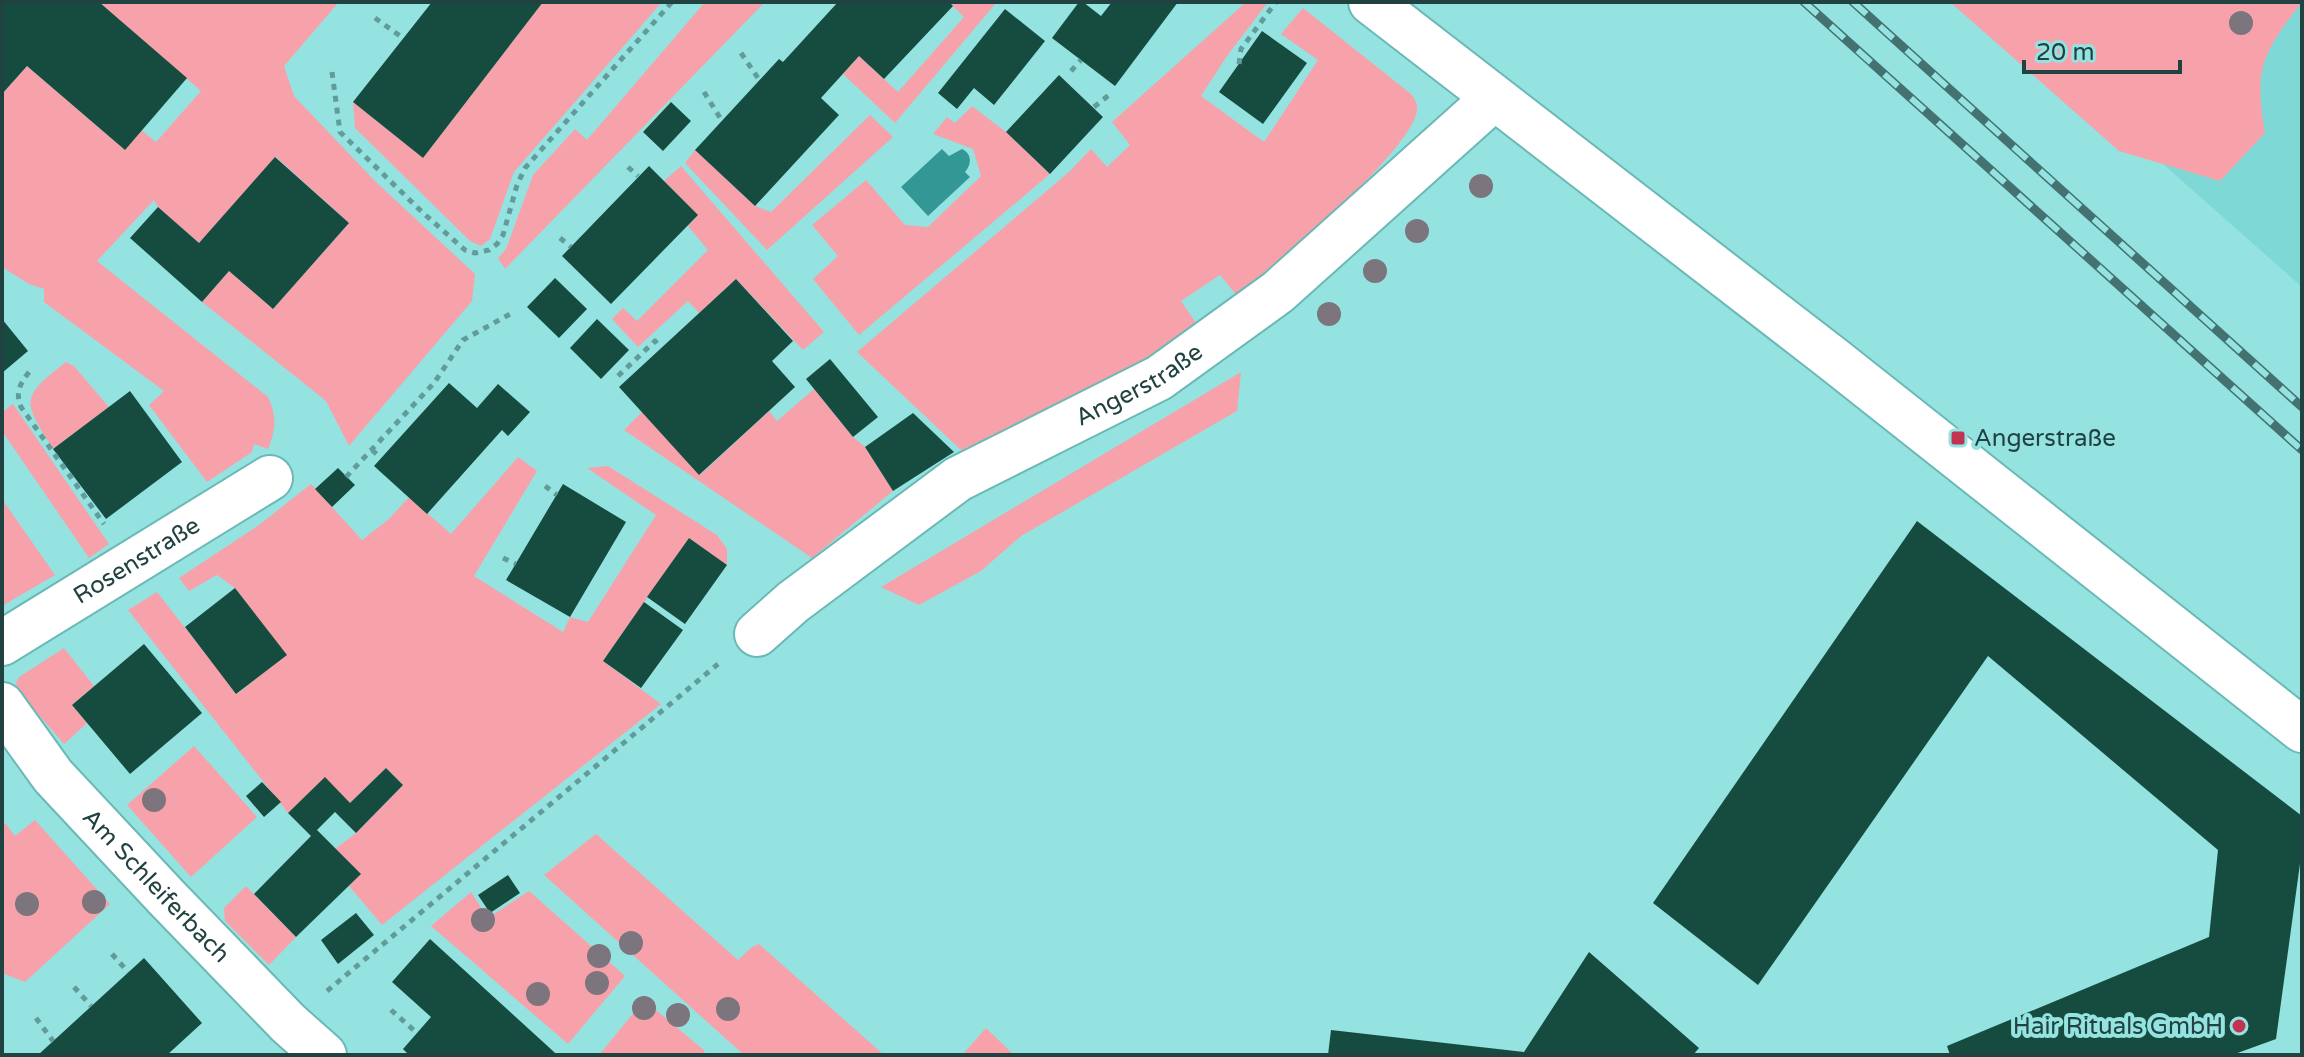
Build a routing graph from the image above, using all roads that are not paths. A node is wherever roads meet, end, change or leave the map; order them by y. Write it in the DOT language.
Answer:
graph roads {
  1 [pos="1371,2"];
  2 [pos="1493,99"];
  3 [pos="270,478"];
  4 [pos="757,634"];
  5 [pos="2,643"];
  6 [pos="2,705"];
  7 [pos="2302,730"];
  8 [pos="324,1055"];
  1 -- 2 [label="street"];
  2 -- 4 [label="street, Angerstraße"];
  2 -- 7 [label="street"];
  3 -- 5 [label="street, Rosenstraße"];
  6 -- 8 [label="street, Am Schleiferbach"];
}
